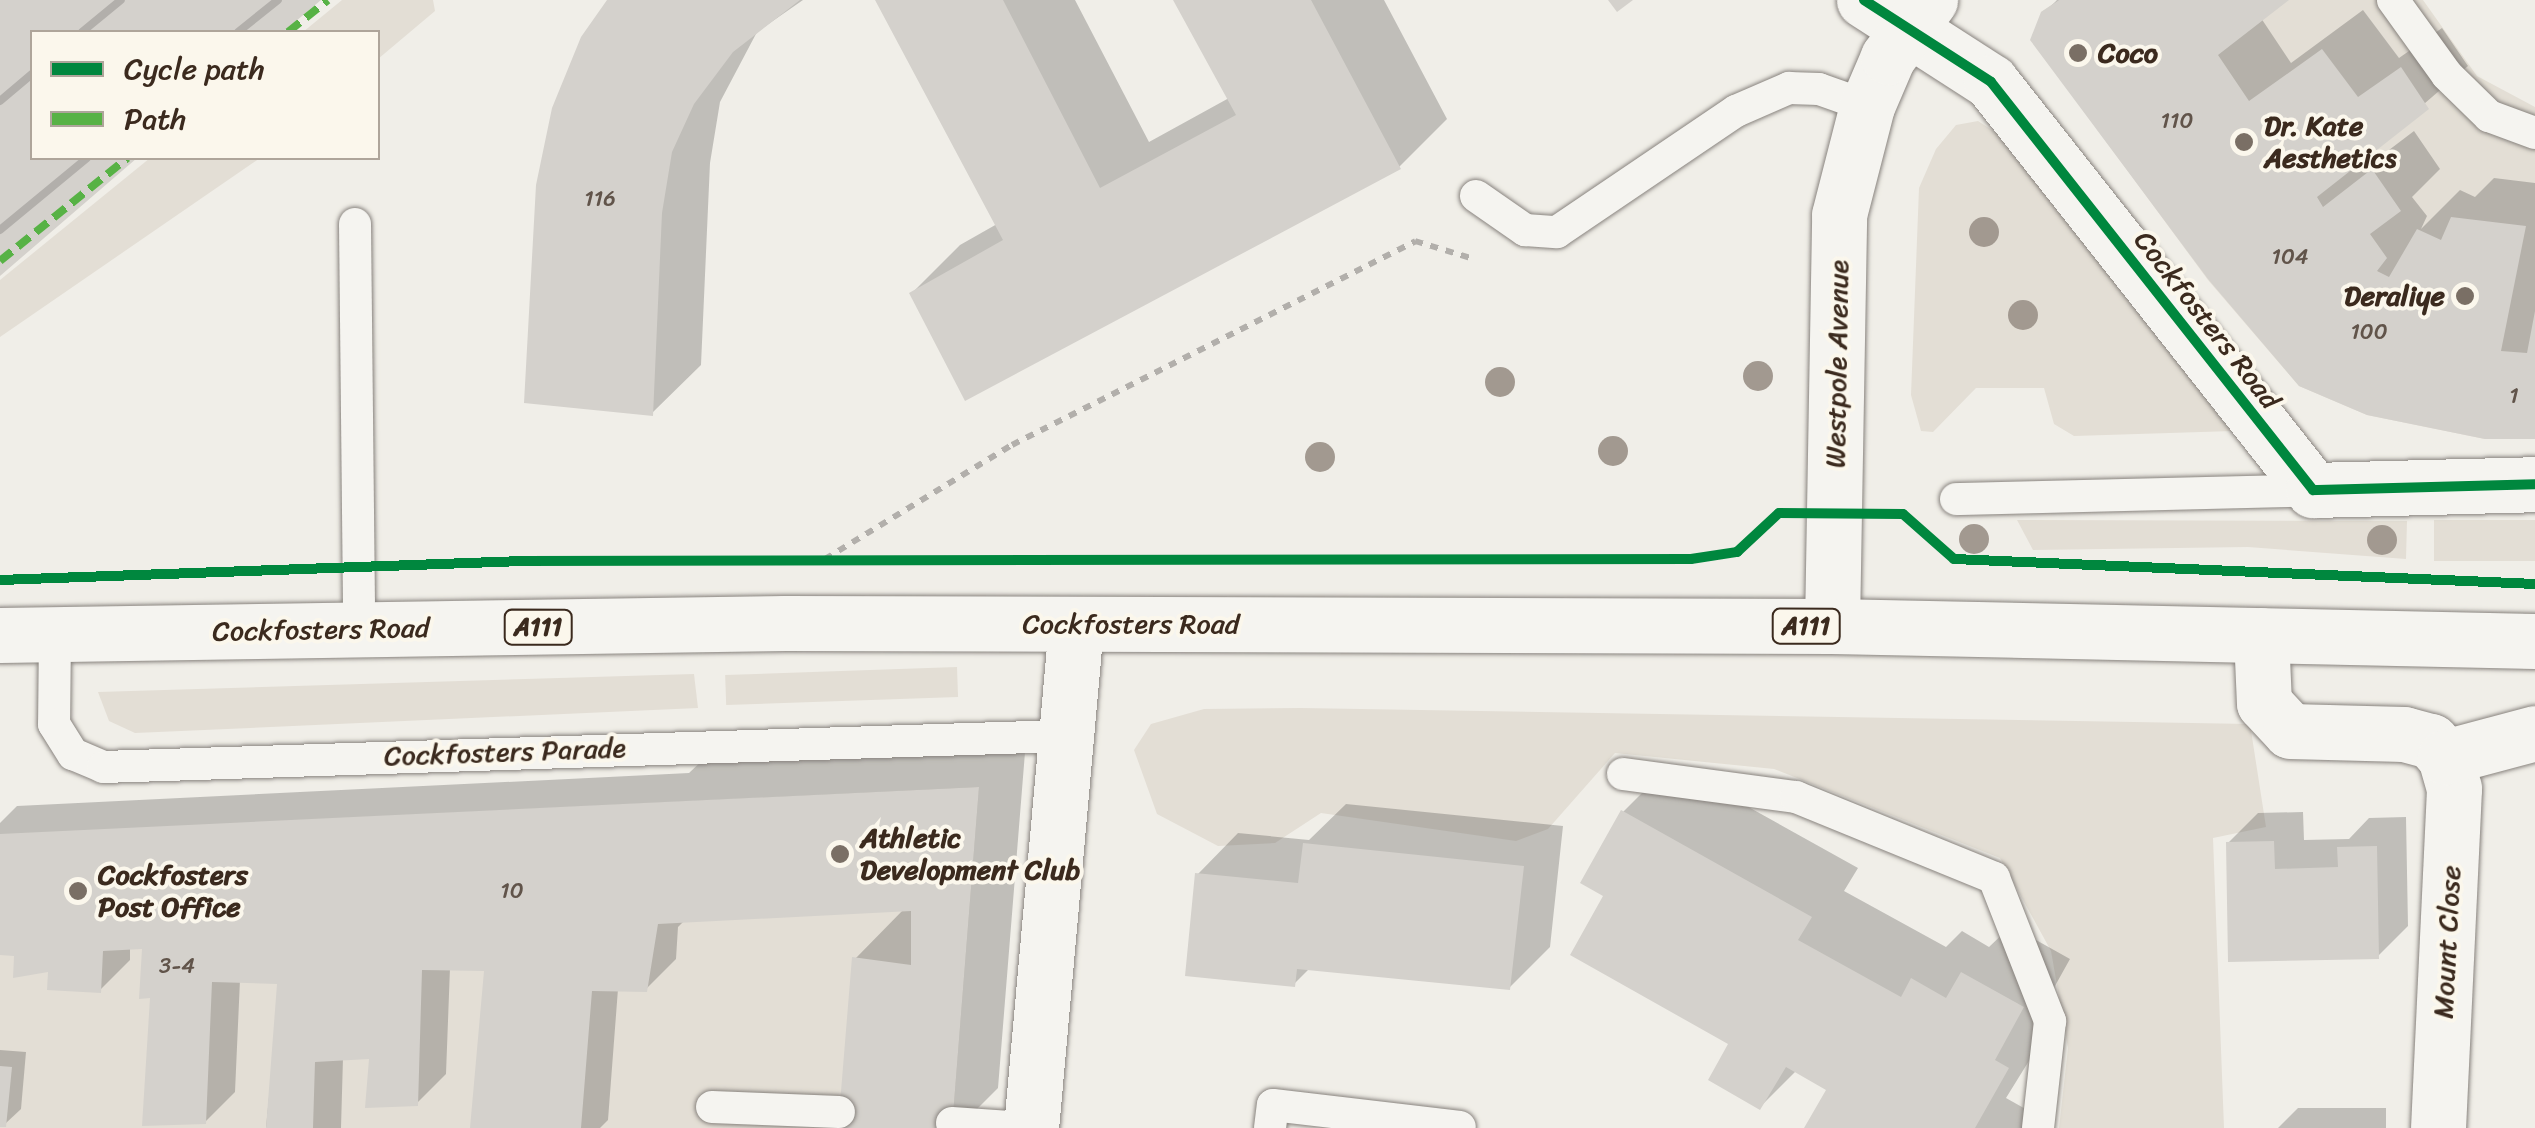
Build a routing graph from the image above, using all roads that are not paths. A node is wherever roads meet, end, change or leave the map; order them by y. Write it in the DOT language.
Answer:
graph roads {
  1 [pos="2393,0"];
  2 [pos="1901,9"];
  3 [pos="1867,106"];
  4 [pos="2535,133"];
  5 [pos="1476,196"];
  6 [pos="355,224"];
  7 [pos="2535,484"];
  8 [pos="2313,490"];
  9 [pos="1956,498"];
  10 [pos="1076,624"];
  11 [pos="1832,626"];
  12 [pos="359,630"];
  13 [pos="55,634"];
  14 [pos="0,635"];
  15 [pos="2262,635"];
  16 [pos="2535,641"];
  17 [pos="2535,733"];
  18 [pos="1065,736"];
  19 [pos="2445,757"];
  20 [pos="1623,774"];
  21 [pos="712,1107"];
  22 [pos="840,1112"];
  23 [pos="952,1122"];
  24 [pos="1460,1127"];
  25 [pos="1028,1128"];
  26 [pos="1270,1128"];
  27 [pos="2038,1128"];
  28 [pos="2438,1128"];
  1 -- 4 [label="lane"];
  2 -- 3 [label="street, Westpole Avenue"];
  2 -- 8 [label="street, Cockfosters Road"];
  3 -- 5 [label="lane"];
  3 -- 11 [label="street, Westpole Avenue"];
  6 -- 12 [label="lane"];
  7 -- 8 [label="street"];
  8 -- 9 [label="lane"];
  10 -- 11 [label="street, Cockfosters Road / A111"];
  10 -- 12 [label="street, Cockfosters Road / A111"];
  10 -- 18 [label="street"];
  11 -- 15 [label="street, Cockfosters Road / A111"];
  12 -- 13 [label="street, Cockfosters Road / A111"];
  13 -- 14 [label="street, Cockfosters Road / A111"];
  13 -- 18 [label="lane, Cockfosters Parade"];
  15 -- 16 [label="street, Cockfosters Road / A111"];
  15 -- 19 [label="street"];
  17 -- 19 [label="street"];
  18 -- 25 [label="street"];
  19 -- 28 [label="street, Mount Close"];
  20 -- 27 [label="lane"];
  21 -- 22 [label="lane"];
  23 -- 25 [label="lane"];
  24 -- 26 [label="lane"];
}
